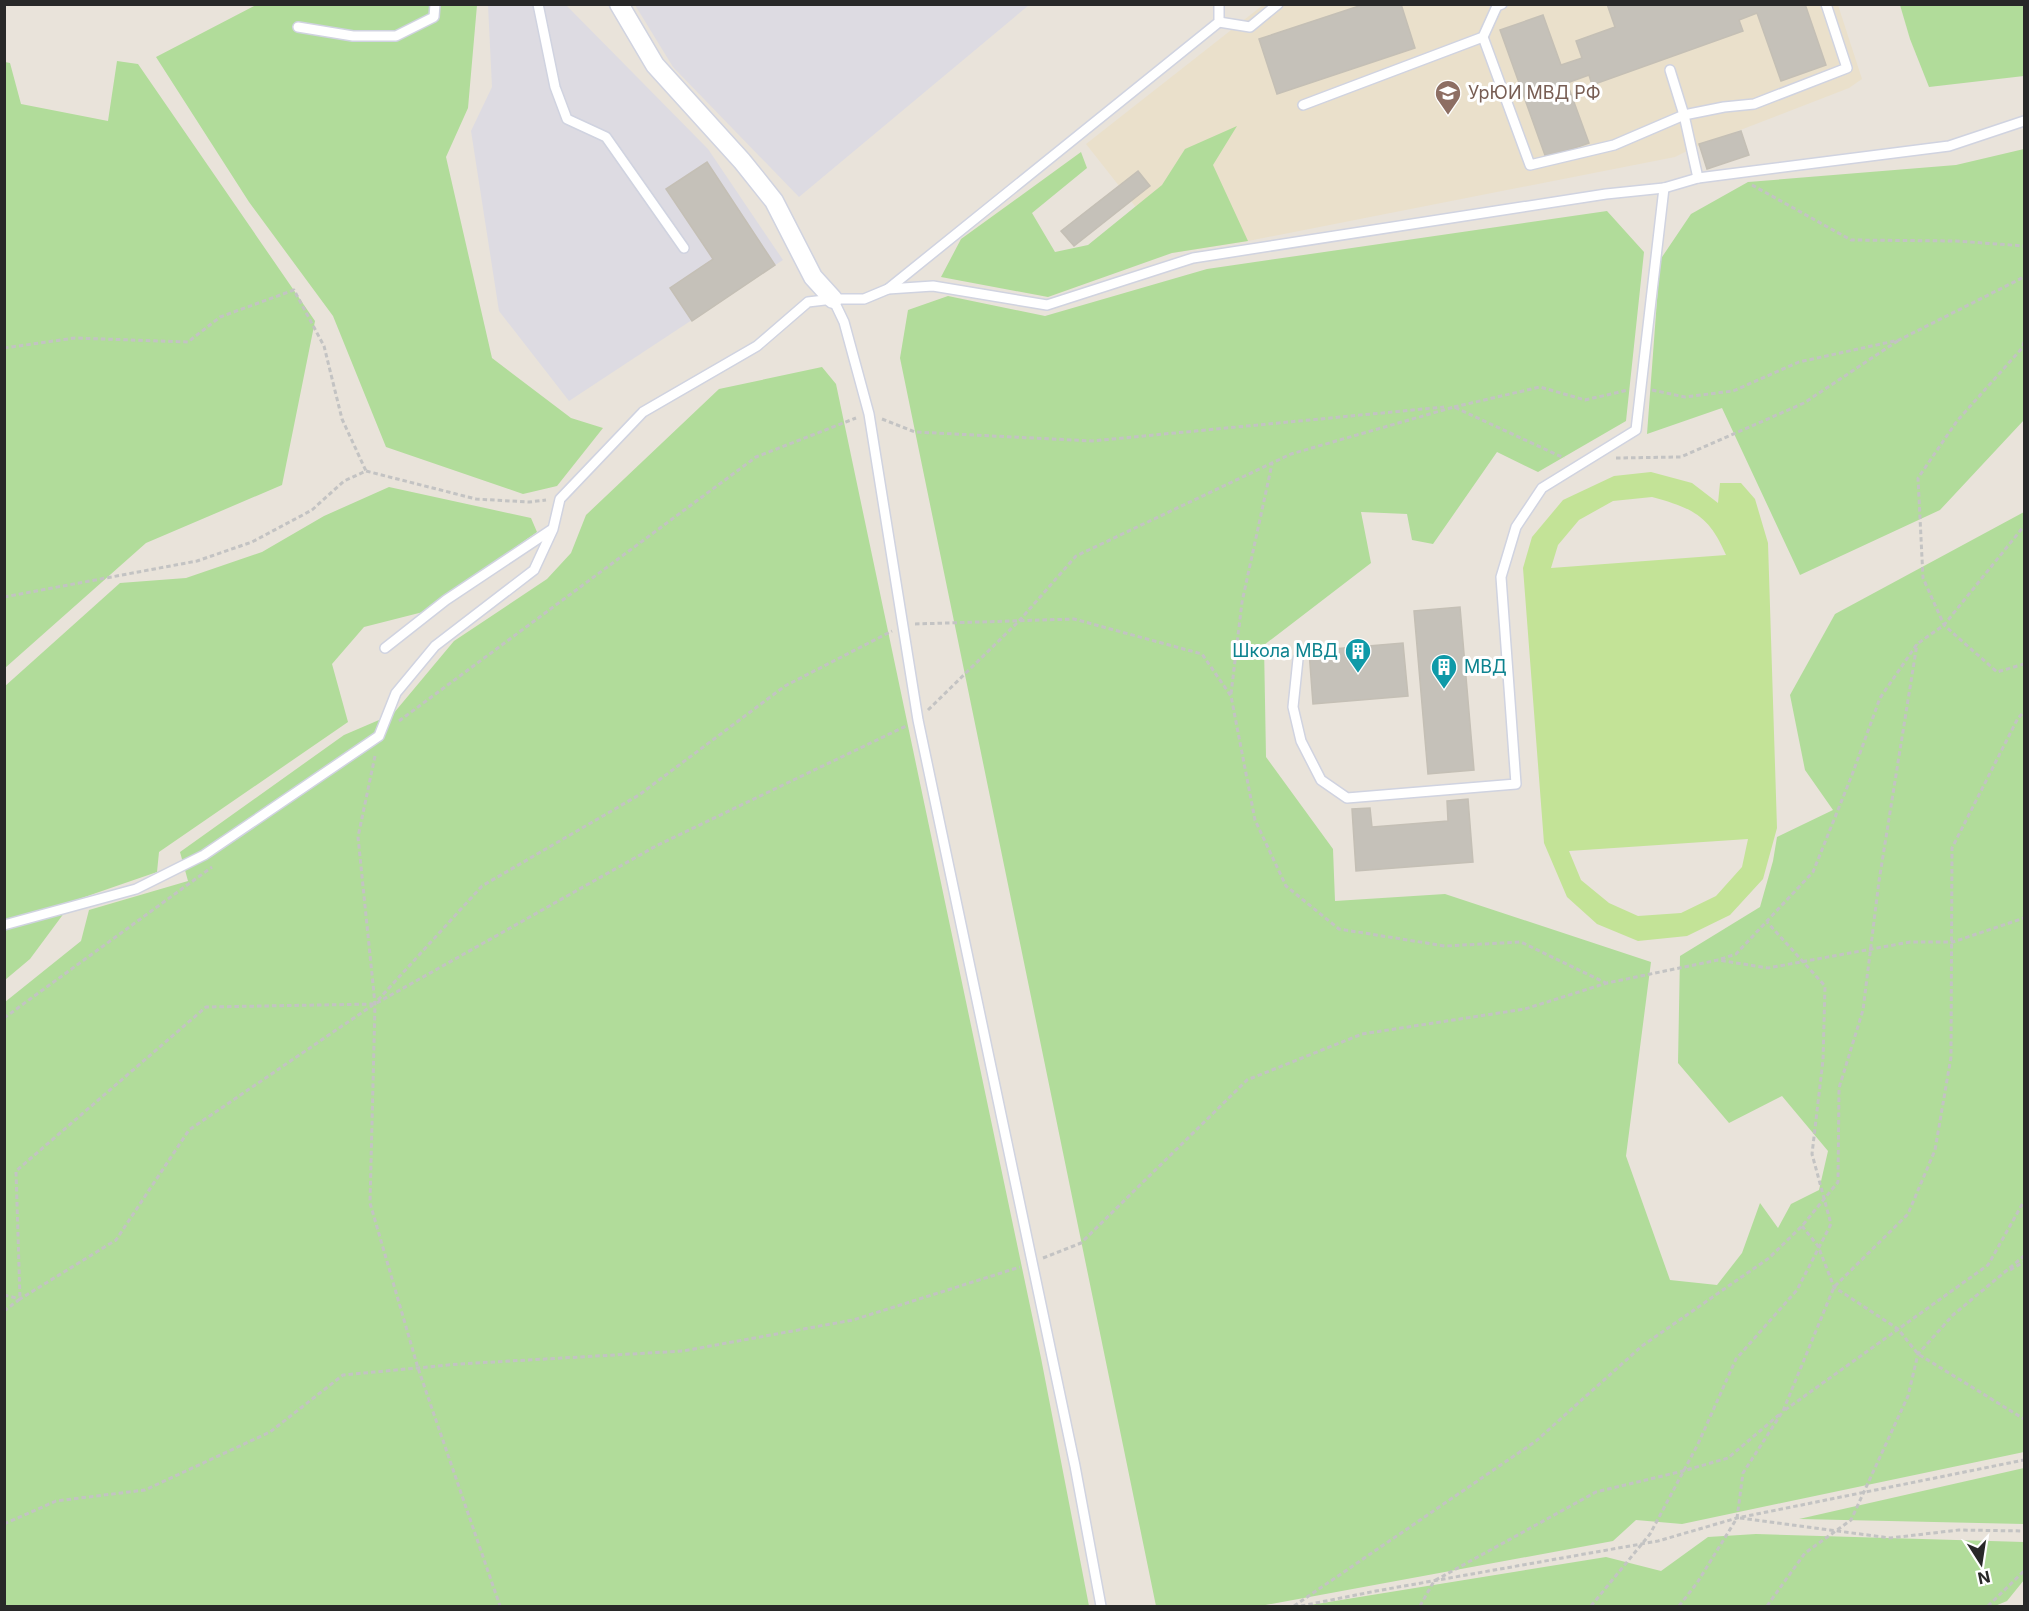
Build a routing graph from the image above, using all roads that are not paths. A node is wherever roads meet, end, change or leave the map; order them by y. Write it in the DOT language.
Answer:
graph roads {
  1 [pos="435,4"];
  2 [pos="538,4"];
  3 [pos="619,4"];
  4 [pos="1219,4"];
  5 [pos="1278,4"];
  6 [pos="1502,4"];
  7 [pos="1826,4"];
  8 [pos="1219,22"];
  9 [pos="298,27"];
  10 [pos="1483,37"];
  11 [pos="1670,70"];
  12 [pos="1303,105"];
  13 [pos="1684,115"];
  14 [pos="2025,121"];
  15 [pos="1698,178"];
  16 [pos="1664,188"];
  17 [pos="684,248"];
  18 [pos="888,289"];
  19 [pos="833,299"];
  20 [pos="553,529"];
  21 [pos="385,648"];
  22 [pos="1298,659"];
  23 [pos="4,925"];
  24 [pos="1101,1606"];
  1 -- 9 [label="lane"];
  2 -- 17 [label="lane"];
  3 -- 19 [label="street"];
  4 -- 8 [label="lane"];
  5 -- 8 [label="lane"];
  6 -- 10 [label="lane"];
  7 -- 13 [label="lane"];
  8 -- 18 [label="lane"];
  10 -- 12 [label="lane"];
  10 -- 13 [label="lane"];
  11 -- 13 [label="lane"];
  13 -- 15 [label="lane"];
  14 -- 15 [label="lane"];
  15 -- 16 [label="lane"];
  16 -- 18 [label="lane"];
  16 -- 22 [label="lane"];
  18 -- 19 [label="lane"];
  19 -- 20 [label="lane"];
  19 -- 24 [label="lane"];
  20 -- 21 [label="lane"];
  20 -- 23 [label="lane"];
}
